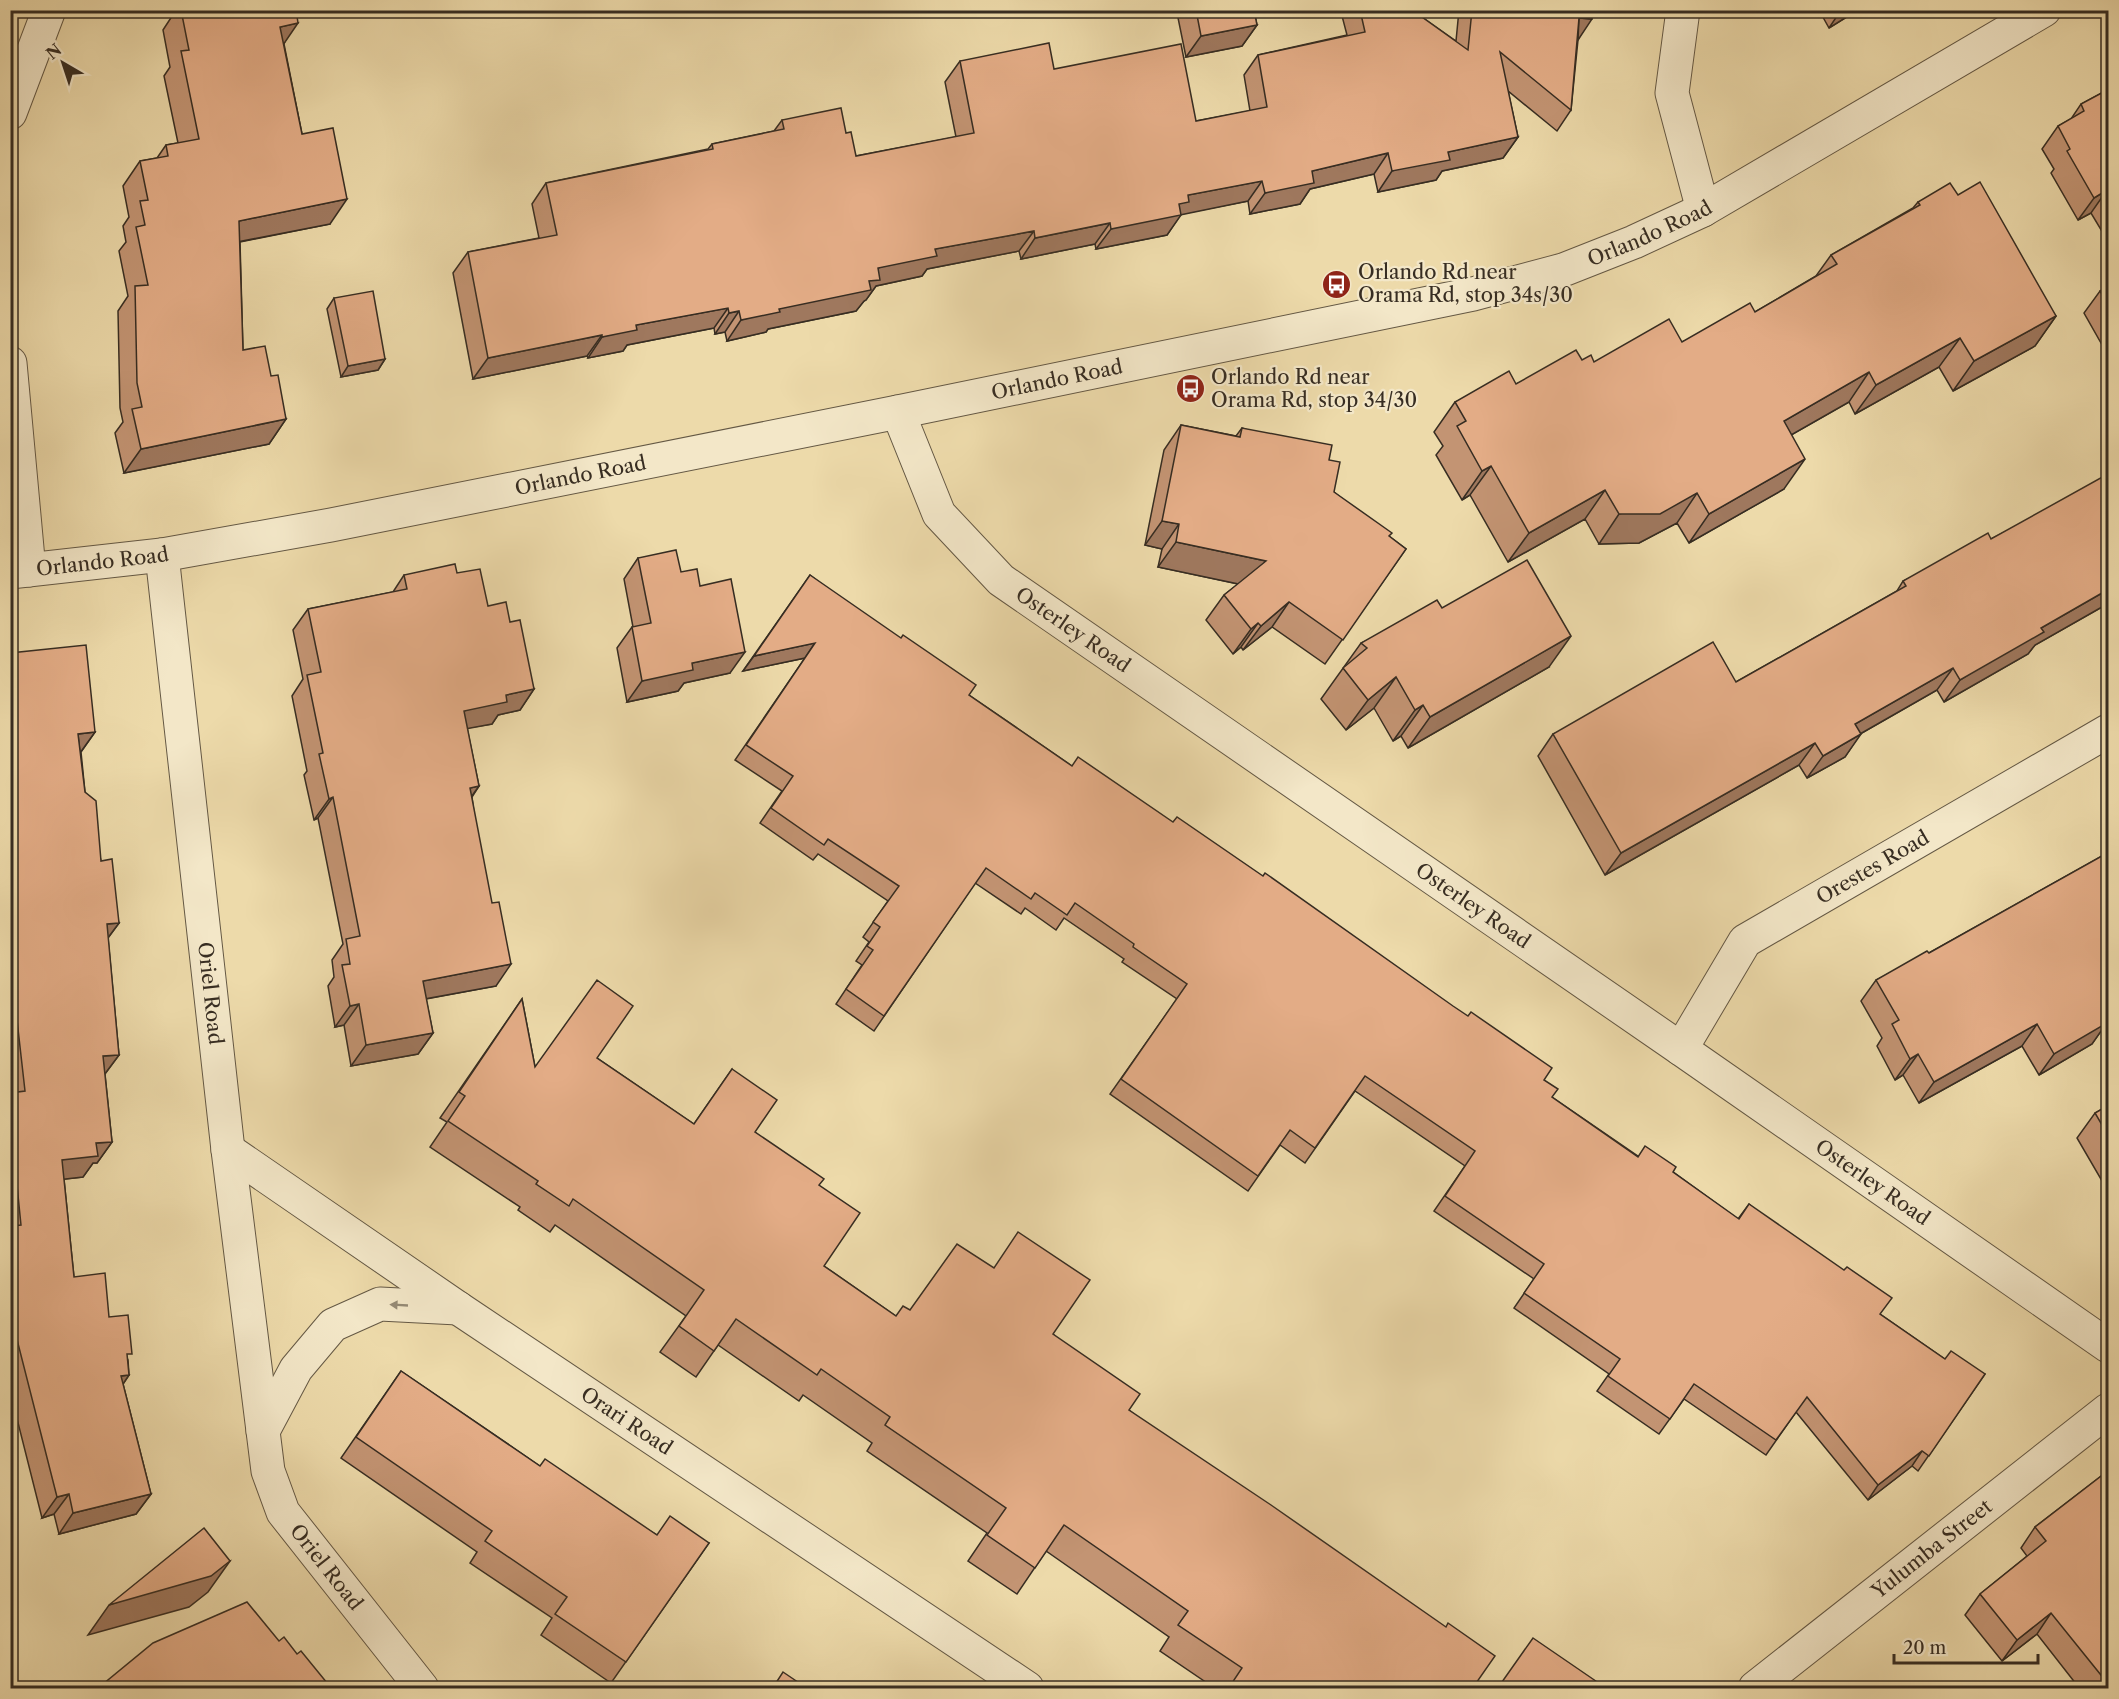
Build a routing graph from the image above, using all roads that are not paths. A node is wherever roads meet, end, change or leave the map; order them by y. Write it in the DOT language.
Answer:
graph roads {
  1 [pos="49,10"];
  2 [pos="1683,10"];
  3 [pos="2044,10"];
  4 [pos="10,113"];
  5 [pos="1703,210"];
  6 [pos="10,363"];
  7 [pos="898,412"];
  8 [pos="162,555"];
  9 [pos="20,571"];
  10 [pos="2109,731"];
  11 [pos="1682,1048"];
  12 [pos="228,1150"];
  13 [pos="458,1308"];
  14 [pos="2109,1346"];
  15 [pos="2109,1410"];
  16 [pos="263,1431"];
  17 [pos="422,1689"];
  18 [pos="1027,1689"];
  19 [pos="1755,1689"];
  1 -- 4 [label="street"];
  2 -- 5 [label="street"];
  3 -- 5 [label="street, Orlando Road"];
  5 -- 7 [label="street, Orlando Road"];
  6 -- 9 [label="street"];
  7 -- 8 [label="street, Orlando Road"];
  7 -- 11 [label="street, Osterley Road"];
  8 -- 9 [label="street, Orlando Road"];
  8 -- 12 [label="street, Oriel Road"];
  10 -- 11 [label="street, Orestes Road"];
  11 -- 14 [label="street, Osterley Road"];
  12 -- 13 [label="street, Orari Road"];
  12 -- 16 [label="street, Oriel Road"];
  13 -- 16 [label="street, one-way"];
  13 -- 18 [label="street, Orari Road"];
  15 -- 19 [label="street, Yulumba Street"];
  16 -- 17 [label="street, Oriel Road"];
}
